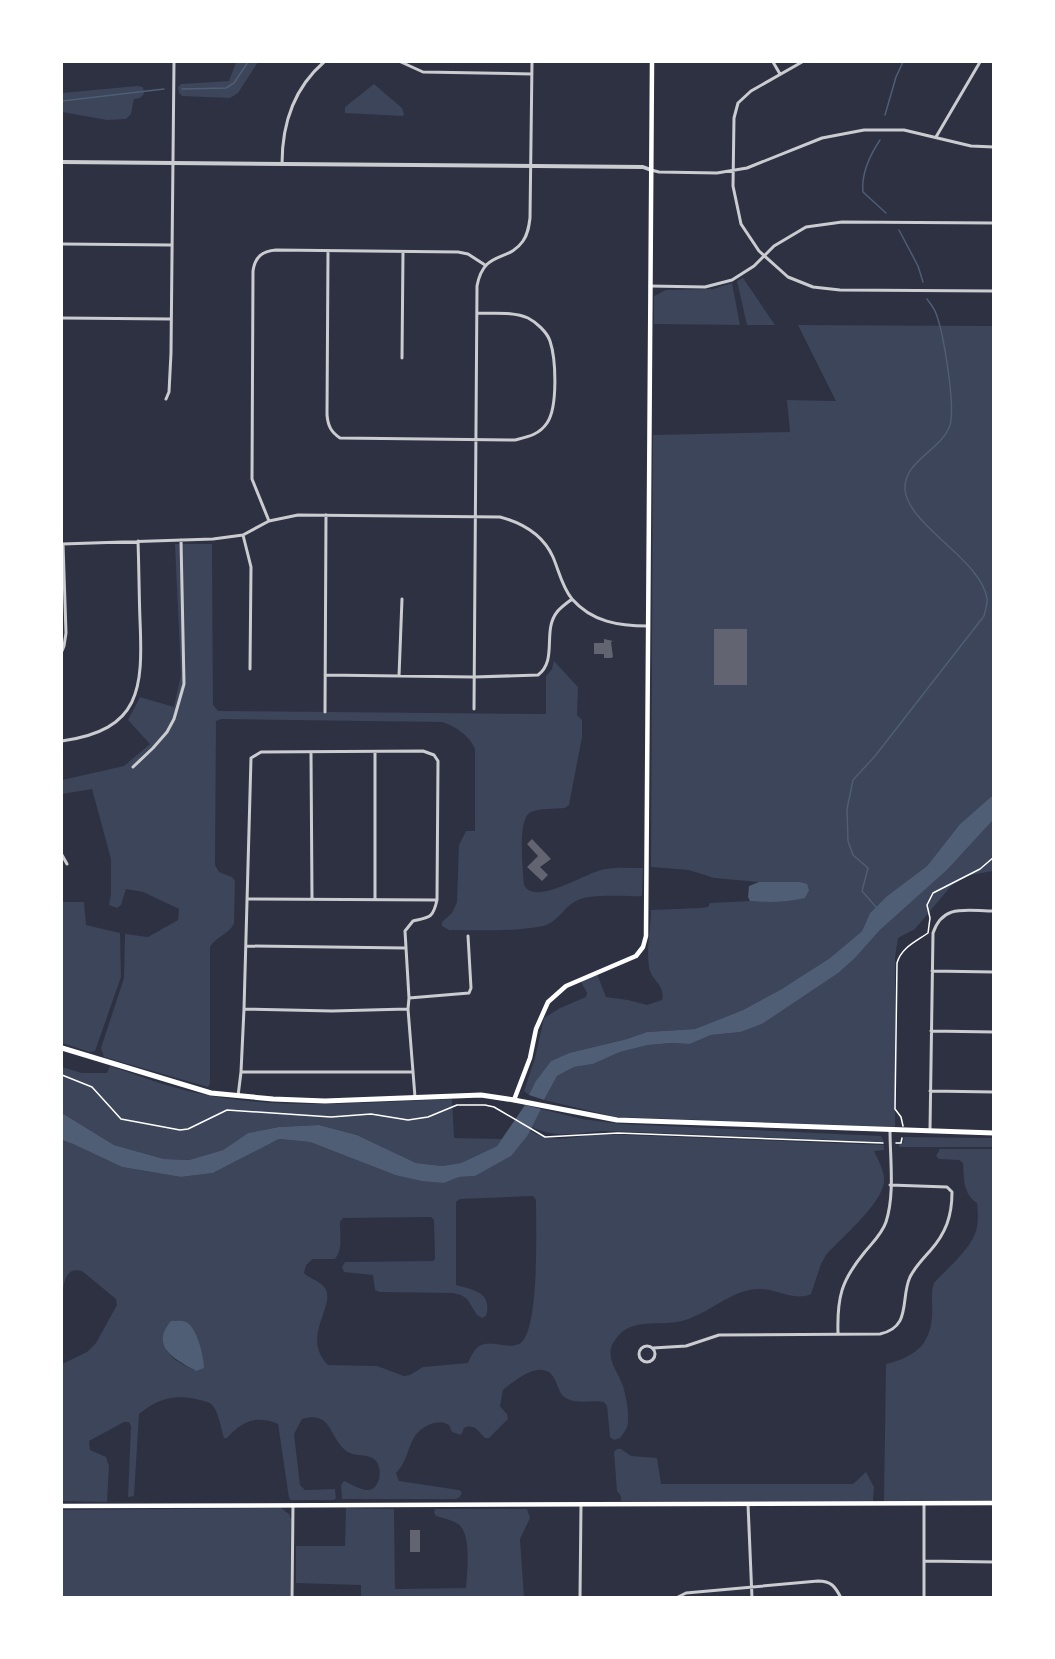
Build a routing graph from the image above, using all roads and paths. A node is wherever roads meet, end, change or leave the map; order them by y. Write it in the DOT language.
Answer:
graph roads {
  1 [pos="174,62"];
  2 [pos="324,62"];
  3 [pos="401,62"];
  4 [pos="532,62"];
  5 [pos="652,62"];
  6 [pos="773,62"];
  7 [pos="802,62"];
  8 [pos="980,62"];
  9 [pos="531,74"];
  10 [pos="780,74"];
  11 [pos="936,137"];
  12 [pos="993,147"];
  13 [pos="62,162"];
  14 [pos="172,164"];
  15 [pos="282,164"];
  16 [pos="531,166"];
  17 [pos="651,170"];
  18 [pos="732,170"];
  19 [pos="993,223"];
  20 [pos="62,244"];
  21 [pos="171,245"];
  22 [pos="328,252"];
  23 [pos="403,252"];
  24 [pos="764,256"];
  25 [pos="485,265"];
  26 [pos="650,286"];
  27 [pos="993,291"];
  28 [pos="477,314"];
  29 [pos="62,318"];
  30 [pos="171,319"];
  31 [pos="402,358"];
  32 [pos="166,399"];
  33 [pos="476,440"];
  34 [pos="326,515"];
  35 [pos="476,516"];
  36 [pos="269,521"];
  37 [pos="243,535"];
  38 [pos="181,540"];
  39 [pos="138,541"];
  40 [pos="62,544"];
  41 [pos="402,598"];
  42 [pos="572,599"];
  43 [pos="648,626"];
  44 [pos="62,651"];
  45 [pos="250,669"];
  46 [pos="325,675"];
  47 [pos="399,676"];
  48 [pos="474,677"];
  49 [pos="474,709"];
  50 [pos="325,712"];
  51 [pos="62,741"];
  52 [pos="375,752"];
  53 [pos="311,753"];
  54 [pos="133,767"];
  55 [pos="62,855"];
  56 [pos="993,857"];
  57 [pos="67,864"];
  58 [pos="248,899"];
  59 [pos="312,899"];
  60 [pos="375,899"];
  61 [pos="437,900"];
  62 [pos="993,911"];
  63 [pos="468,936"];
  64 [pos="246,946"];
  65 [pos="405,948"];
  66 [pos="932,971"];
  67 [pos="993,972"];
  68 [pos="409,998"];
  69 [pos="244,1009"];
  70 [pos="408,1009"];
  71 [pos="931,1031"];
  72 [pos="993,1032"];
  73 [pos="62,1048"];
  74 [pos="241,1072"];
  75 [pos="412,1072"];
  76 [pos="62,1075"];
  77 [pos="930,1091"];
  78 [pos="993,1092"];
  79 [pos="238,1096"];
  80 [pos="415,1097"];
  81 [pos="516,1100"];
  82 [pos="903,1127"];
  83 [pos="890,1130"];
  84 [pos="930,1132"];
  85 [pos="993,1133"];
  86 [pos="903,1138"];
  87 [pos="883,1143"];
  88 [pos="895,1143"];
  89 [pos="890,1185"];
  90 [pos="838,1334"];
  91 [pos="653,1348"];
  92 [pos="924,1503"];
  93 [pos="993,1503"];
  94 [pos="581,1504"];
  95 [pos="748,1504"];
  96 [pos="62,1506"];
  97 [pos="293,1506"];
  98 [pos="924,1561"];
  99 [pos="993,1562"];
  100 [pos="751,1587"];
  101 [pos="292,1598"];
  102 [pos="580,1598"];
  103 [pos="676,1598"];
  104 [pos="752,1598"];
  105 [pos="841,1598"];
  106 [pos="924,1598"];
  1 -- 14 [label="street"];
  2 -- 15 [label="street"];
  3 -- 9 [label="street"];
  4 -- 9 [label="street"];
  5 -- 17 [label="main road"];
  6 -- 10 [label="street"];
  7 -- 10 [label="street"];
  8 -- 11 [label="street"];
  9 -- 16 [label="street"];
  10 -- 18 [label="street"];
  11 -- 12 [label="street"];
  11 -- 18 [label="street"];
  13 -- 14 [label="street"];
  14 -- 15 [label="street"];
  14 -- 21 [label="street"];
  15 -- 16 [label="street"];
  16 -- 17 [label="street"];
  16 -- 25 [label="street"];
  17 -- 18 [label="street"];
  17 -- 26 [label="main road"];
  18 -- 24 [label="street"];
  19 -- 24 [label="street"];
  20 -- 21 [label="street"];
  21 -- 30 [label="street"];
  22 -- 23 [label="street"];
  22 -- 33 [label="street"];
  22 -- 36 [label="street"];
  23 -- 25 [label="street"];
  23 -- 31 [label="street"];
  24 -- 26 [label="street"];
  24 -- 27 [label="street"];
  25 -- 28 [label="street"];
  26 -- 43 [label="main road"];
  28 -- 33 [label="street"];
  28 -- 33 [label="street"];
  29 -- 30 [label="street"];
  30 -- 32 [label="street"];
  33 -- 35 [label="street"];
  34 -- 35 [label="street"];
  34 -- 36 [label="street"];
  34 -- 46 [label="street"];
  35 -- 42 [label="street"];
  35 -- 48 [label="street"];
  36 -- 37 [label="street"];
  37 -- 38 [label="street"];
  37 -- 45 [label="street"];
  38 -- 39 [label="street"];
  38 -- 54 [label="street"];
  39 -- 40 [label="street"];
  39 -- 51 [label="street"];
  40 -- 44 [label="street"];
  41 -- 47 [label="street"];
  42 -- 43 [label="street"];
  42 -- 48 [label="street"];
  43 -- 81 [label="main road"];
  46 -- 47 [label="street"];
  46 -- 50 [label="street"];
  47 -- 48 [label="street"];
  48 -- 49 [label="street"];
  52 -- 53 [label="street"];
  52 -- 60 [label="street"];
  52 -- 61 [label="street"];
  53 -- 58 [label="street"];
  53 -- 59 [label="street"];
  55 -- 57 [label="street"];
  56 -- 82 [label="path"];
  58 -- 59 [label="street"];
  58 -- 64 [label="street"];
  59 -- 60 [label="street"];
  60 -- 61 [label="street"];
  61 -- 65 [label="street"];
  62 -- 66 [label="street"];
  63 -- 68 [label="street"];
  64 -- 65 [label="street"];
  64 -- 69 [label="street"];
  65 -- 68 [label="street"];
  66 -- 67 [label="street"];
  66 -- 71 [label="street"];
  68 -- 70 [label="street"];
  69 -- 70 [label="street"];
  69 -- 74 [label="street"];
  70 -- 75 [label="street"];
  71 -- 72 [label="street"];
  71 -- 77 [label="street"];
  73 -- 79 [label="main road"];
  74 -- 75 [label="street"];
  74 -- 79 [label="street"];
  75 -- 80 [label="street"];
  76 -- 87 [label="path"];
  77 -- 78 [label="street"];
  77 -- 84 [label="street"];
  79 -- 80 [label="main road"];
  80 -- 81 [label="main road"];
  81 -- 83 [label="main road"];
  83 -- 84 [label="main road"];
  83 -- 89 [label="street"];
  84 -- 85 [label="main road"];
  86 -- 88 [label="path"];
  89 -- 90 [label="street"];
  89 -- 90 [label="street"];
  90 -- 91 [label="street"];
  91 -- 91 [label="street"];
  92 -- 93 [label="main road"];
  92 -- 95 [label="main road"];
  92 -- 98 [label="street"];
  94 -- 95 [label="main road"];
  94 -- 97 [label="main road"];
  94 -- 102 [label="street"];
  95 -- 100 [label="street"];
  96 -- 97 [label="main road"];
  97 -- 101 [label="street"];
  98 -- 99 [label="street"];
  98 -- 106 [label="street"];
  100 -- 103 [label="street"];
  100 -- 104 [label="street"];
  100 -- 105 [label="street"];
}
